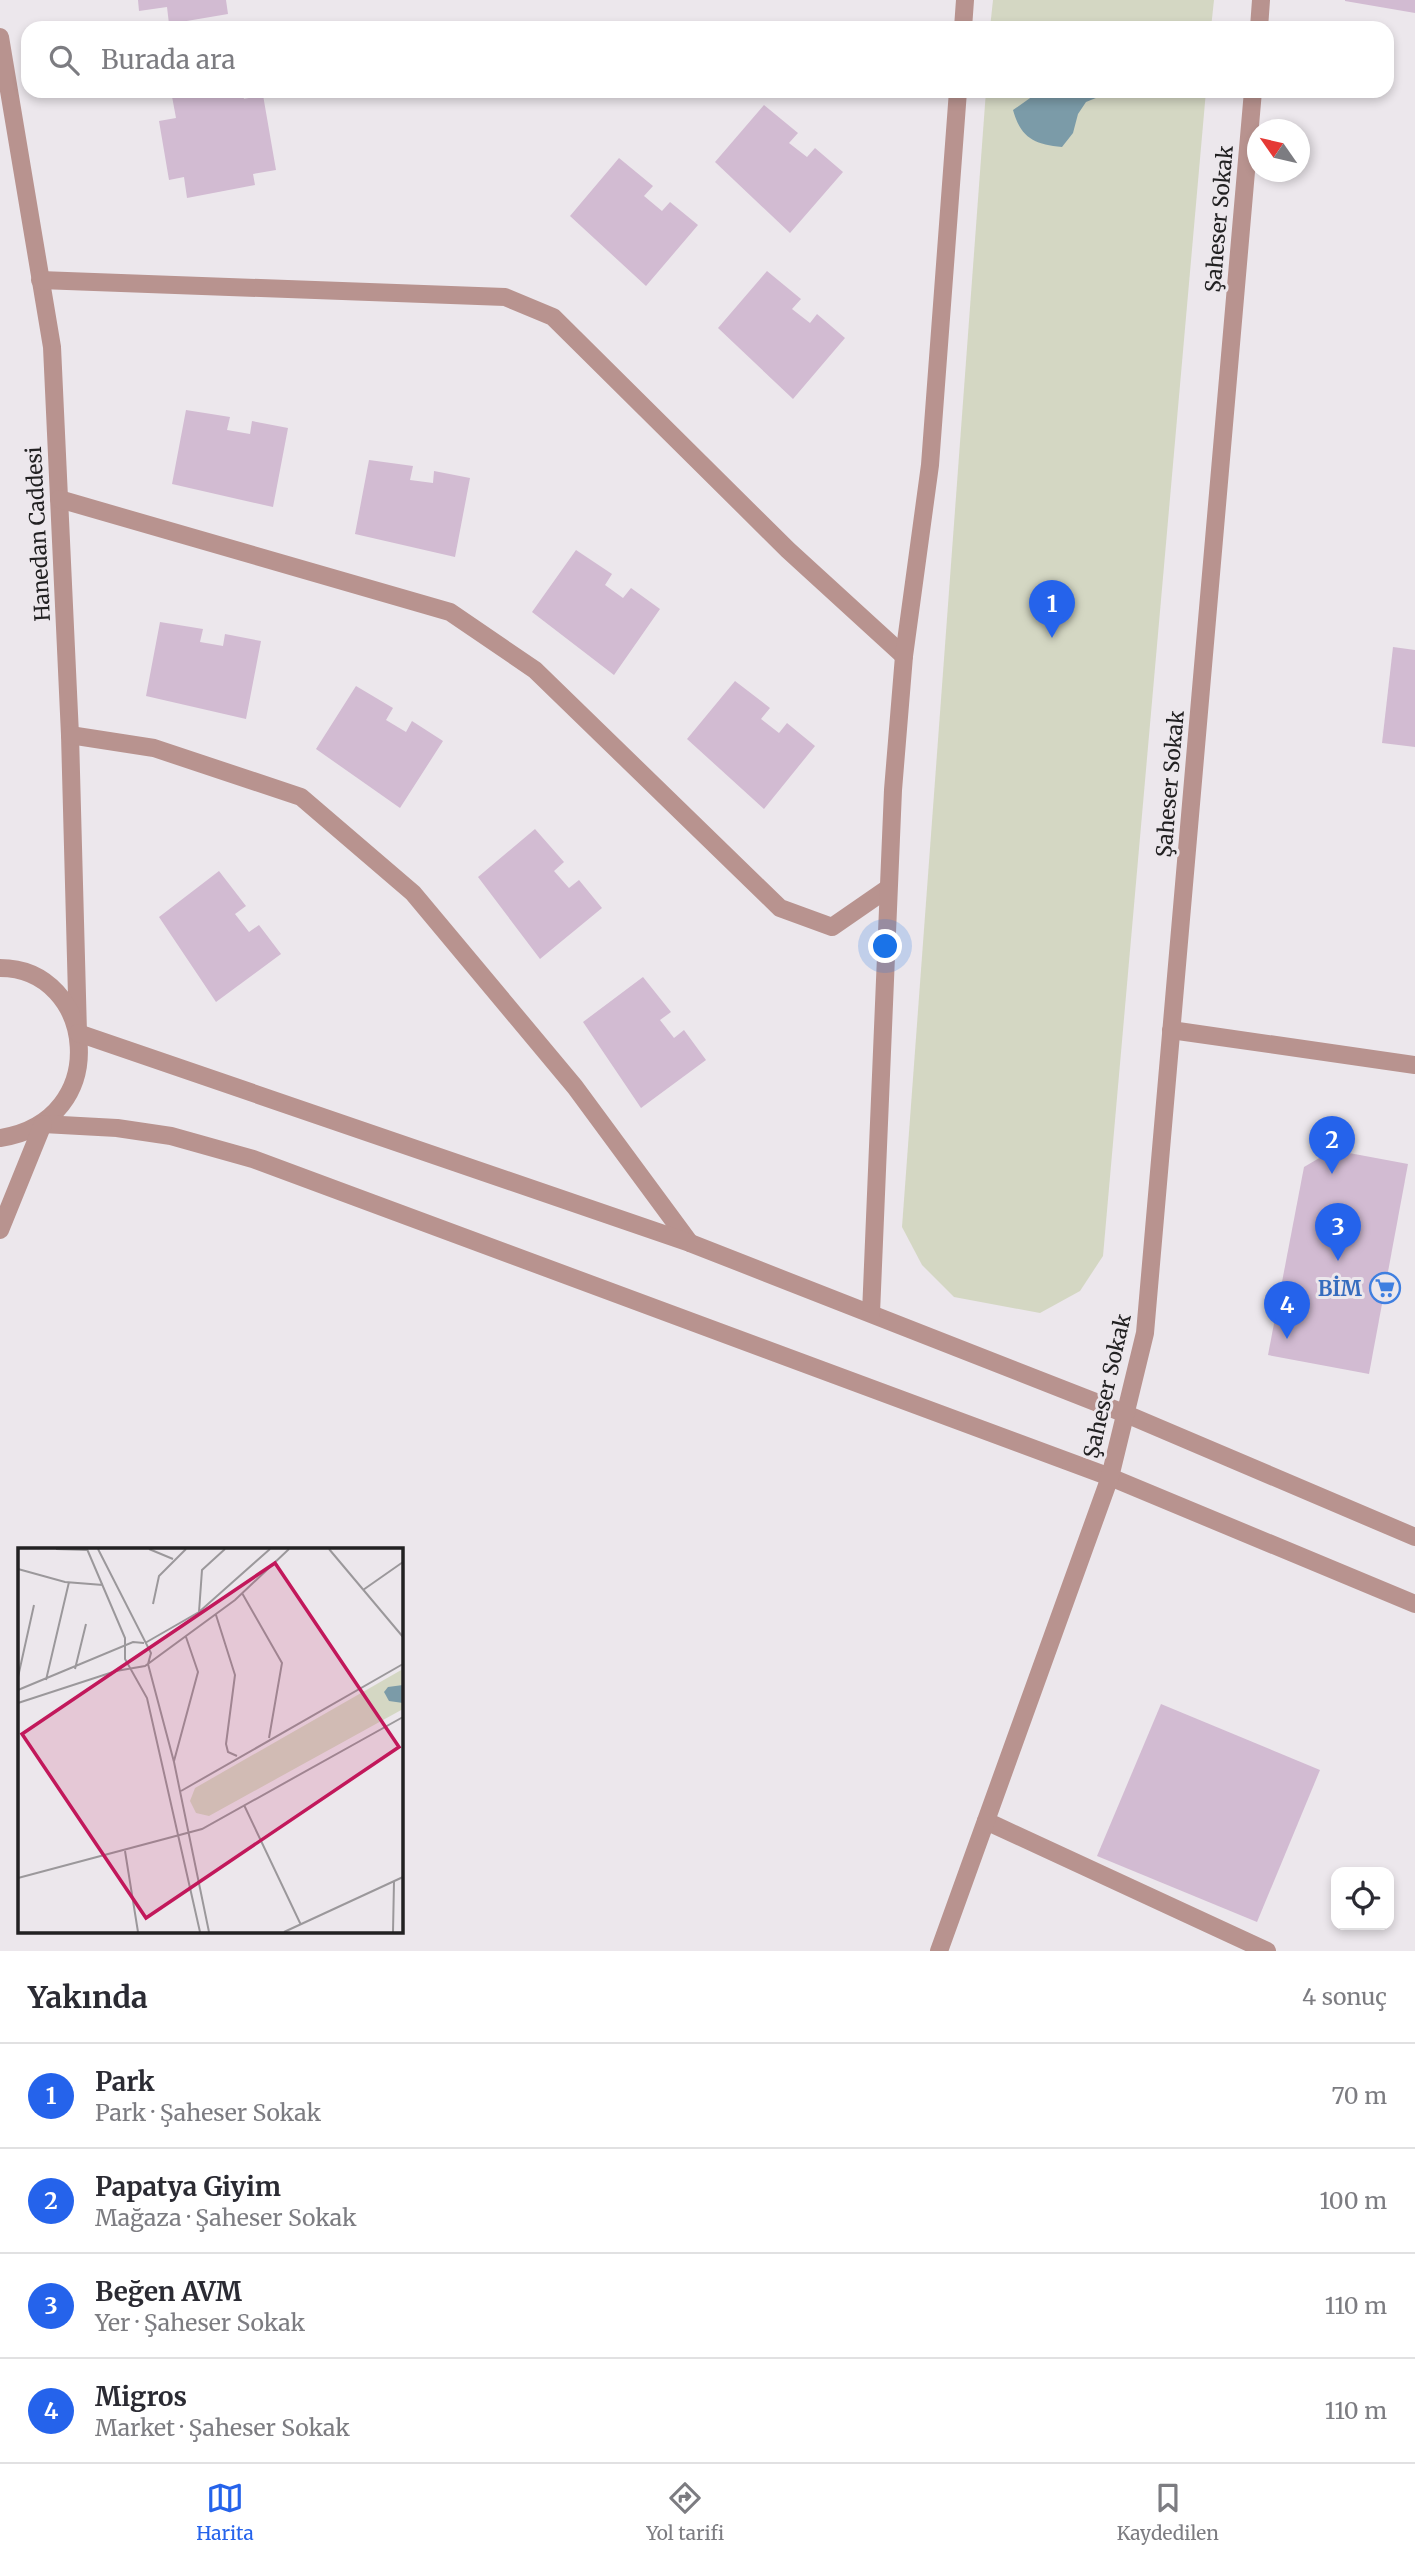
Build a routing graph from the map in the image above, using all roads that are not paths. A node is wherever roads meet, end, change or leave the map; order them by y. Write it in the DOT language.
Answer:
graph roads {
  1 [pos="965,0"];
  2 [pos="1261,0"];
  3 [pos="964,21"];
  4 [pos="1260,21"];
  5 [pos="0,37"];
  6 [pos="957,98"];
  7 [pos="1252,98"];
  8 [pos="40,280"];
  9 [pos="59,499"];
  10 [pos="904,656"];
  11 [pos="70,735"];
  12 [pos="887,889"];
  13 [pos="0,968"];
  14 [pos="1171,1030"];
  15 [pos="78,1033"];
  16 [pos="1415,1065"];
  17 [pos="43,1124"];
  18 [pos="0,1138"];
  19 [pos="0,1230"];
  20 [pos="690,1243"];
  21 [pos="871,1313"];
  22 [pos="1126,1414"];
  23 [pos="1110,1477"];
  24 [pos="1415,1537"];
  25 [pos="1415,1604"];
  26 [pos="986,1821"];
  27 [pos="939,1951"];
  28 [pos="1267,1951"];
  1 -- 3 [label="street"];
  2 -- 4 [label="street"];
  5 -- 8 [label="street, Hanedan Caddesi"];
  6 -- 10 [label="street"];
  7 -- 14 [label="street, Şaheser Sokak"];
  8 -- 9 [label="street, Hanedan Caddesi"];
  8 -- 10 [label="street"];
  9 -- 11 [label="street, Hanedan Caddesi"];
  9 -- 12 [label="street"];
  10 -- 12 [label="street"];
  11 -- 15 [label="street, Hanedan Caddesi"];
  11 -- 20 [label="street"];
  12 -- 21 [label="street"];
  13 -- 15 [label="street"];
  14 -- 16 [label="street"];
  14 -- 22 [label="street, Şaheser Sokak"];
  15 -- 17 [label="street, Hanedan Caddesi"];
  15 -- 20 [label="street"];
  17 -- 18 [label="street"];
  17 -- 19 [label="street"];
  17 -- 23 [label="street"];
  20 -- 21 [label="street"];
  21 -- 22 [label="street"];
  22 -- 23 [label="street, Şaheser Sokak"];
  22 -- 24 [label="street"];
  23 -- 25 [label="street"];
  23 -- 26 [label="street, Şaheser Sokak"];
  26 -- 27 [label="street, Şaheser Sokak"];
  26 -- 28 [label="street"];
}
